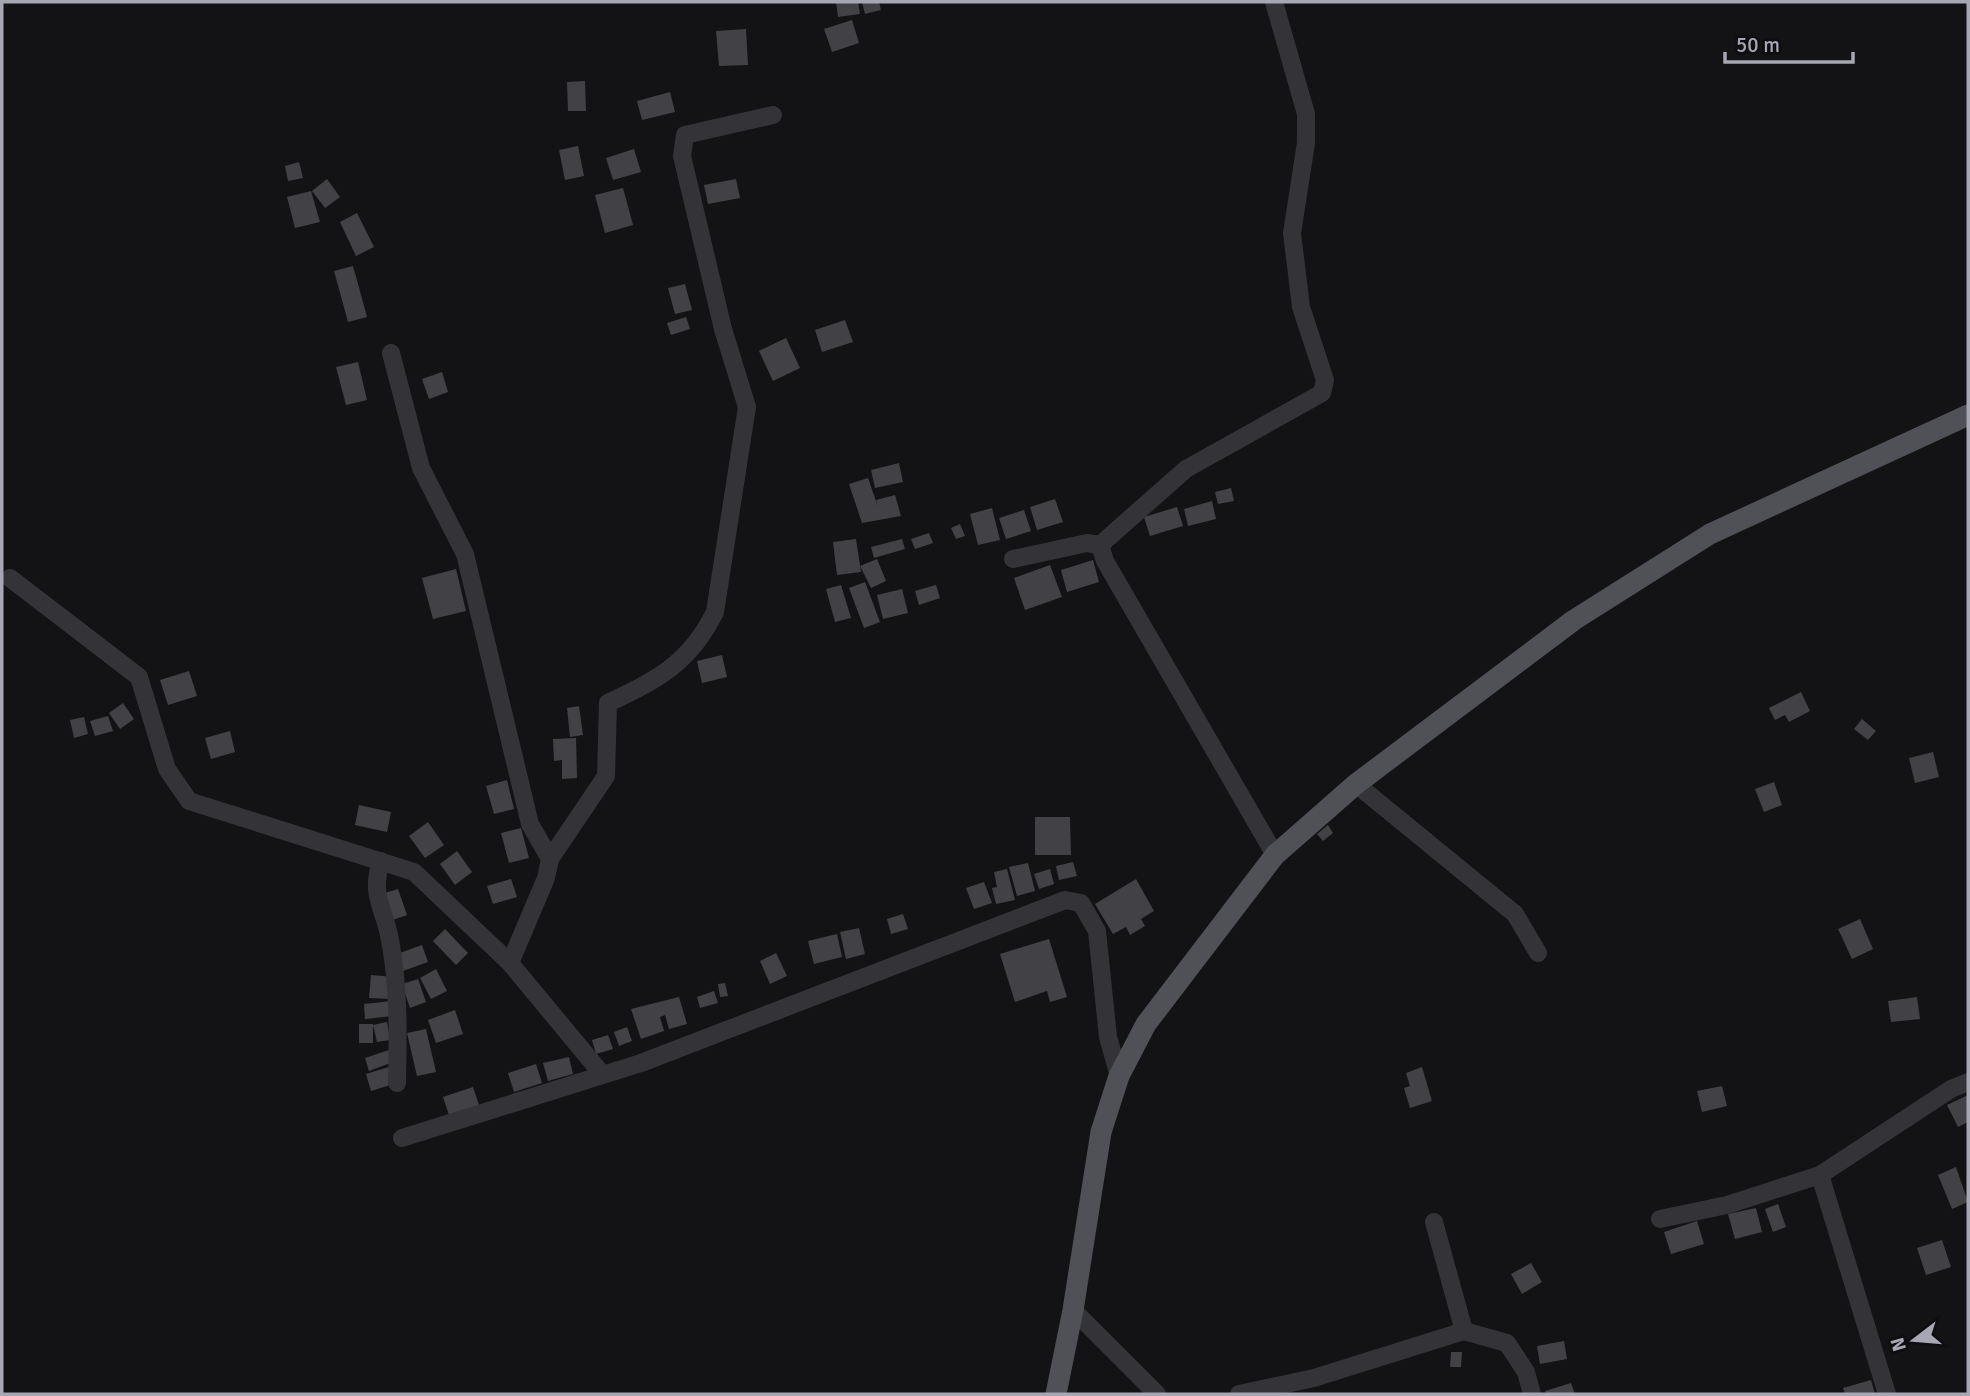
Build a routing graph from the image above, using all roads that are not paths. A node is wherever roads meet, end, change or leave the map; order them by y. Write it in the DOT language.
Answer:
graph roads {
  1 [pos="1274,2"];
  2 [pos="773,115"];
  3 [pos="391,353"];
  4 [pos="1968,415"];
  5 [pos="1100,545"];
  6 [pos="1013,559"];
  7 [pos="10,578"];
  8 [pos="1356,784"];
  9 [pos="1275,855"];
  10 [pos="550,859"];
  11 [pos="381,861"];
  12 [pos="1538,953"];
  13 [pos="510,963"];
  14 [pos="602,1073"];
  15 [pos="1119,1076"];
  16 [pos="1968,1082"];
  17 [pos="397,1083"];
  18 [pos="402,1138"];
  19 [pos="1820,1175"];
  20 [pos="1660,1219"];
  21 [pos="1434,1222"];
  22 [pos="1073,1310"];
  23 [pos="1464,1331"];
  24 [pos="1056,1394"];
  25 [pos="1157,1394"];
  26 [pos="1239,1394"];
  27 [pos="1532,1394"];
  28 [pos="1887,1394"];
  1 -- 5 [label="street"];
  2 -- 10 [label="street"];
  3 -- 10 [label="street"];
  4 -- 8 [label="main road"];
  5 -- 6 [label="street"];
  5 -- 9 [label="street"];
  7 -- 11 [label="street"];
  8 -- 9 [label="main road"];
  8 -- 12 [label="street"];
  9 -- 15 [label="main road"];
  10 -- 13 [label="street"];
  11 -- 13 [label="street"];
  11 -- 17 [label="street"];
  13 -- 14 [label="street"];
  14 -- 15 [label="street"];
  14 -- 18 [label="street"];
  15 -- 22 [label="main road"];
  16 -- 19 [label="street"];
  19 -- 20 [label="street"];
  19 -- 28 [label="street"];
  21 -- 23 [label="street"];
  22 -- 24 [label="main road"];
  22 -- 25 [label="street"];
  23 -- 26 [label="street"];
  23 -- 27 [label="street"];
}
